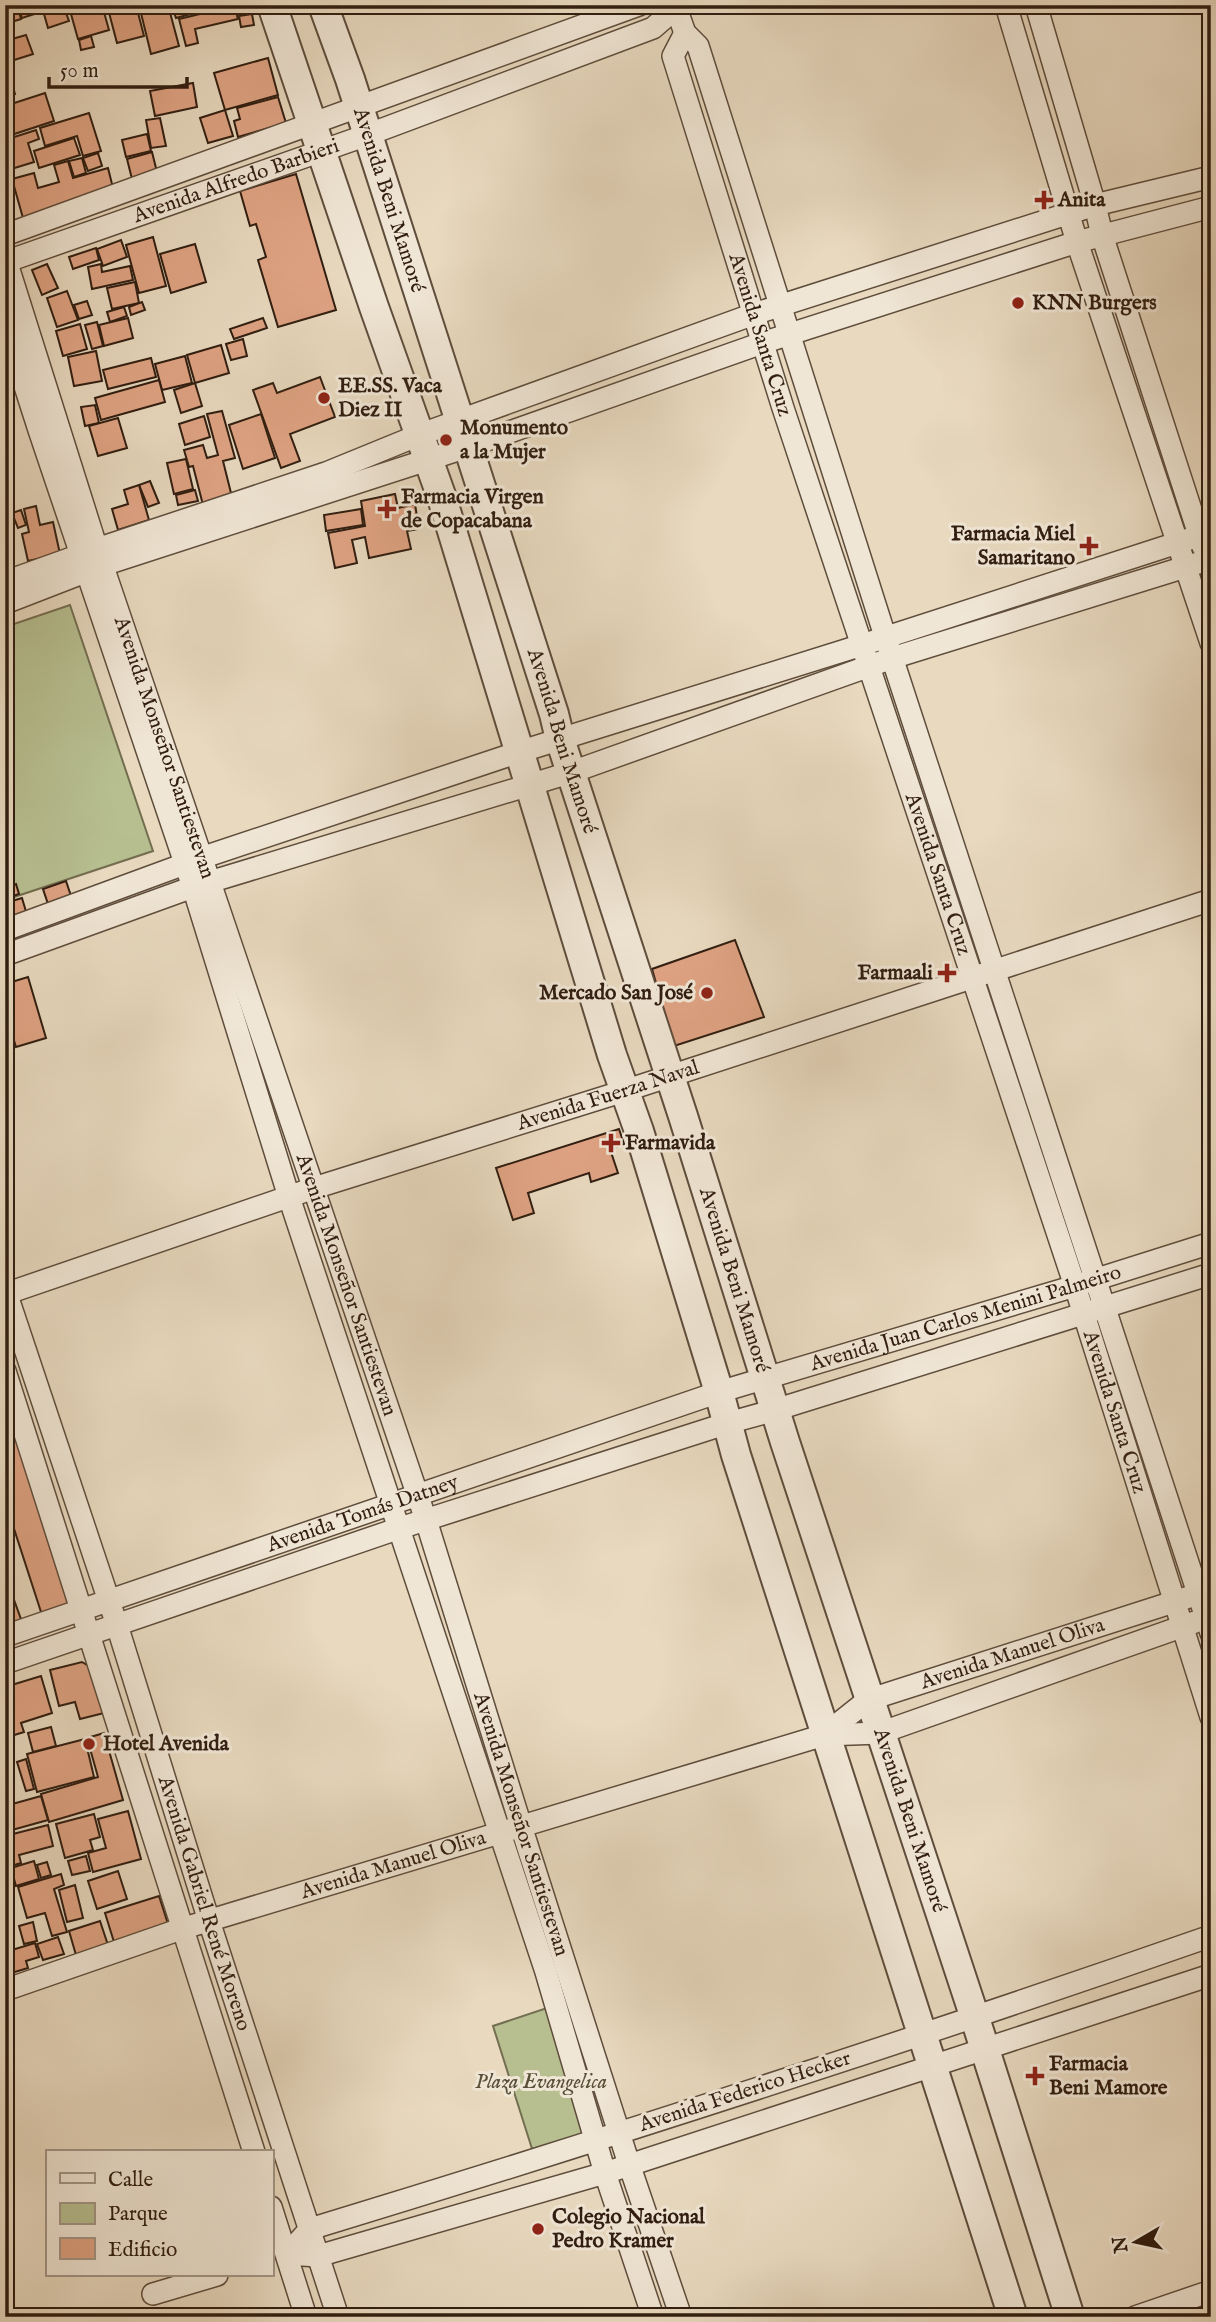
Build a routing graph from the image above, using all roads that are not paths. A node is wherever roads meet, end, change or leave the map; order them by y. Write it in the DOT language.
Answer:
graph roads {
  1 [pos="272,5"];
  2 [pos="323,5"];
  3 [pos="639,5"];
  4 [pos="654,5"];
  5 [pos="1006,5"];
  6 [pos="1036,5"];
  7 [pos="675,7"];
  8 [pos="685,33"];
  9 [pos="358,108"];
  10 [pos="313,124"];
  11 [pos="367,135"];
  12 [pos="321,150"];
  13 [pos="1211,177"];
  14 [pos="1096,205"];
  15 [pos="1211,206"];
  16 [pos="1070,214"];
  17 [pos="5,235"];
  18 [pos="1102,235"];
  19 [pos="1077,242"];
  20 [pos="6,260"];
  21 [pos="780,306"];
  22 [pos="754,314"];
  23 [pos="5,324"];
  24 [pos="789,335"];
  25 [pos="762,343"];
  26 [pos="462,434"];
  27 [pos="424,447"];
  28 [pos="1205,533"];
  29 [pos="1178,542"];
  30 [pos="92,561"];
  31 [pos="1209,564"];
  32 [pos="1186,567"];
  33 [pos="5,582"];
  34 [pos="5,603"];
  35 [pos="885,636"];
  36 [pos="1211,643"];
  37 [pos="862,645"];
  38 [pos="892,658"];
  39 [pos="869,668"];
  40 [pos="559,739"];
  41 [pos="519,752"];
  42 [pos="572,772"];
  43 [pos="530,785"];
  44 [pos="193,862"];
  45 [pos="202,885"];
  46 [pos="1211,900"];
  47 [pos="5,930"];
  48 [pos="5,955"];
  49 [pos="994,969"];
  50 [pos="971,978"];
  51 [pos="668,1075"];
  52 [pos="624,1091"];
  53 [pos="314,1188"];
  54 [pos="289,1197"];
  55 [pos="1211,1243"];
  56 [pos="1211,1273"];
  57 [pos="1085,1283"];
  58 [pos="6,1292"];
  59 [pos="1093,1309"];
  60 [pos="5,1371"];
  61 [pos="765,1377"];
  62 [pos="719,1392"];
  63 [pos="775,1410"];
  64 [pos="728,1423"];
  65 [pos="417,1497"];
  66 [pos="390,1506"];
  67 [pos="426,1520"];
  68 [pos="397,1530"];
  69 [pos="1205,1591"];
  70 [pos="109,1601"];
  71 [pos="1176,1601"];
  72 [pos="83,1609"];
  73 [pos="1209,1623"];
  74 [pos="117,1625"];
  75 [pos="1183,1627"];
  76 [pos="91,1634"];
  77 [pos="5,1636"];
  78 [pos="5,1662"];
  79 [pos="869,1700"];
  80 [pos="1211,1717"];
  81 [pos="880,1733"];
  82 [pos="824,1735"];
  83 [pos="520,1826"];
  84 [pos="498,1833"];
  85 [pos="209,1921"];
  86 [pos="181,1929"];
  87 [pos="1211,1936"];
  88 [pos="1211,1975"];
  89 [pos="5,1990"];
  90 [pos="975,2018"];
  91 [pos="923,2035"];
  92 [pos="984,2049"];
  93 [pos="933,2067"];
  94 [pos="619,2132"];
  95 [pos="596,2141"];
  96 [pos="253,2150"];
  97 [pos="629,2164"];
  98 [pos="604,2173"];
  99 [pos="273,2219"];
  100 [pos="310,2229"];
  101 [pos="279,2256"];
  102 [pos="318,2256"];
  103 [pos="214,2276"];
  104 [pos="1211,2291"];
  105 [pos="153,2294"];
  106 [pos="306,2317"];
  107 [pos="338,2317"];
  108 [pos="653,2317"];
  109 [pos="681,2317"];
  110 [pos="1013,2317"];
  111 [pos="1070,2317"];
  112 [pos="1135,2317"];
  1 -- 10 [label="street, Avenida Beni Mamoré"];
  2 -- 9 [label="street, Avenida Beni Mamoré"];
  3 -- 9 [label="street, Avenida Alfredo Barbieri"];
  4 -- 7 [label="street"];
  5 -- 16 [label="street"];
  6 -- 14 [label="street"];
  7 -- 8 [label="street, Avenida Santa Cruz"];
  7 -- 11 [label="street, Avenida Alfredo Barbieri"];
  8 -- 21 [label="street, Avenida Santa Cruz"];
  8 -- 22 [label="street, Avenida Santa Cruz"];
  9 -- 10 [label="street, Avenida Alfredo Barbieri"];
  9 -- 11 [label="street, Avenida Beni Mamoré"];
  10 -- 12 [label="street, Avenida Beni Mamoré"];
  10 -- 17 [label="street, Avenida Alfredo Barbieri"];
  11 -- 12 [label="street, Avenida Alfredo Barbieri"];
  11 -- 26 [label="street, Avenida Beni Mamoré"];
  12 -- 20 [label="street, Avenida Alfredo Barbieri"];
  12 -- 27 [label="street, Avenida Beni Mamoré"];
  13 -- 14 [label="street"];
  14 -- 16 [label="street"];
  14 -- 18 [label="street"];
  15 -- 18 [label="street"];
  16 -- 19 [label="street"];
  16 -- 21 [label="street"];
  18 -- 19 [label="street"];
  18 -- 28 [label="street"];
  19 -- 24 [label="street"];
  19 -- 29 [label="street"];
  20 -- 30 [label="street, Avenida Monseñor Santiestevan"];
  21 -- 22 [label="street"];
  21 -- 24 [label="street, Avenida Santa Cruz"];
  22 -- 25 [label="street, Avenida Santa Cruz"];
  22 -- 26 [label="street"];
  23 -- 30 [label="street, Avenida Monseñor Santiestevan"];
  24 -- 25 [label="street"];
  24 -- 35 [label="street, Avenida Santa Cruz"];
  25 -- 26 [label="street"];
  25 -- 37 [label="street, Avenida Santa Cruz"];
  26 -- 27 [label="street"];
  26 -- 40 [label="street, Avenida Beni Mamoré"];
  27 -- 30 [label="street"];
  27 -- 41 [label="street, Avenida Beni Mamoré"];
  28 -- 29 [label="street"];
  28 -- 31 [label="street"];
  29 -- 32 [label="street"];
  29 -- 35 [label="street"];
  30 -- 33 [label="street"];
  30 -- 34 [label="street"];
  30 -- 44 [label="street, Avenida Monseñor Santiestevan"];
  31 -- 32 [label="street"];
  32 -- 36 [label="street"];
  32 -- 38 [label="street"];
  35 -- 37 [label="street"];
  35 -- 38 [label="street, Avenida Santa Cruz"];
  37 -- 39 [label="street, Avenida Santa Cruz"];
  37 -- 40 [label="street"];
  38 -- 39 [label="street"];
  38 -- 49 [label="street, Avenida Santa Cruz"];
  39 -- 42 [label="street"];
  39 -- 50 [label="street, Avenida Santa Cruz"];
  40 -- 41 [label="street"];
  40 -- 42 [label="street, Avenida Beni Mamoré"];
  41 -- 43 [label="street, Avenida Beni Mamoré"];
  41 -- 44 [label="street"];
  42 -- 43 [label="street"];
  42 -- 51 [label="street, Avenida Beni Mamoré"];
  43 -- 45 [label="street"];
  43 -- 52 [label="street, Avenida Beni Mamoré"];
  44 -- 45 [label="street, Avenida Monseñor Santiestevan"];
  44 -- 47 [label="street"];
  45 -- 48 [label="street"];
  45 -- 53 [label="street, Avenida Monseñor Santiestevan"];
  45 -- 54 [label="street, Avenida Monseñor Santiestevan"];
  46 -- 49 [label="street, Avenida Fuerza Naval"];
  49 -- 50 [label="street, Avenida Fuerza Naval"];
  49 -- 57 [label="street, Avenida Santa Cruz"];
  50 -- 51 [label="street, Avenida Fuerza Naval"];
  50 -- 57 [label="street, Avenida Santa Cruz"];
  51 -- 52 [label="street, Avenida Fuerza Naval"];
  51 -- 61 [label="street, Avenida Beni Mamoré"];
  52 -- 53 [label="street, Avenida Fuerza Naval"];
  52 -- 62 [label="street, Avenida Beni Mamoré"];
  53 -- 54 [label="street, Avenida Fuerza Naval"];
  53 -- 65 [label="street, Avenida Monseñor Santiestevan"];
  54 -- 58 [label="street, Avenida Fuerza Naval"];
  54 -- 66 [label="street, Avenida Monseñor Santiestevan"];
  55 -- 57 [label="street, Avenida Juan Carlos Menini Palmeiro"];
  56 -- 59 [label="street, Avenida Juan Carlos Menini Palmeiro"];
  57 -- 59 [label="street, Avenida Santa Cruz"];
  57 -- 61 [label="street, Avenida Juan Carlos Menini Palmeiro"];
  58 -- 70 [label="street, Avenida Gabriel René Moreno"];
  59 -- 63 [label="street, Avenida Juan Carlos Menini Palmeiro"];
  59 -- 69 [label="street, Avenida Santa Cruz"];
  59 -- 71 [label="street, Avenida Santa Cruz"];
  60 -- 72 [label="street, Avenida Gabriel René Moreno"];
  61 -- 62 [label="street, Avenida Juan Carlos Menini Palmeiro"];
  61 -- 63 [label="street, Avenida Beni Mamoré"];
  62 -- 64 [label="street, Avenida Beni Mamoré"];
  62 -- 65 [label="street, Avenida Tomás Datney"];
  63 -- 64 [label="street, Avenida Juan Carlos Menini Palmeiro"];
  63 -- 79 [label="street, Avenida Beni Mamoré"];
  64 -- 67 [label="street, Avenida Tomás Datney"];
  64 -- 82 [label="street, Avenida Beni Mamoré"];
  65 -- 66 [label="street, Avenida Tomás Datney"];
  65 -- 67 [label="street, Avenida Monseñor Santiestevan"];
  66 -- 68 [label="street, Avenida Monseñor Santiestevan"];
  66 -- 70 [label="street, Avenida Tomás Datney"];
  67 -- 68 [label="street, Avenida Tomás Datney"];
  67 -- 83 [label="street, Avenida Monseñor Santiestevan"];
  68 -- 74 [label="street, Avenida Tomás Datney"];
  68 -- 84 [label="street, Avenida Monseñor Santiestevan"];
  69 -- 71 [label="street, Avenida Manuel Oliva"];
  69 -- 73 [label="street, Avenida Santa Cruz"];
  70 -- 72 [label="street, Avenida Tomás Datney"];
  70 -- 74 [label="street, Avenida Gabriel René Moreno"];
  71 -- 75 [label="street, Avenida Santa Cruz"];
  71 -- 79 [label="street, Avenida Manuel Oliva"];
  72 -- 76 [label="street, Avenida Gabriel René Moreno"];
  72 -- 77 [label="street, Avenida Tomás Datney"];
  73 -- 75 [label="street, Avenida Manuel Oliva"];
  74 -- 76 [label="street, Avenida Tomás Datney"];
  74 -- 85 [label="street, Avenida Gabriel René Moreno"];
  75 -- 80 [label="street, Avenida Santa Cruz"];
  75 -- 81 [label="street, Avenida Manuel Oliva"];
  76 -- 78 [label="street"];
  76 -- 86 [label="street, Avenida Gabriel René Moreno"];
  79 -- 81 [label="street, Avenida Beni Mamoré"];
  79 -- 82 [label="street, Avenida Manuel Oliva"];
  81 -- 82 [label="street, Avenida Manuel Oliva"];
  81 -- 90 [label="street, Avenida Beni Mamoré"];
  82 -- 83 [label="street, Avenida Manuel Oliva"];
  82 -- 91 [label="street, Avenida Beni Mamoré"];
  83 -- 84 [label="street, Avenida Manuel Oliva"];
  83 -- 94 [label="street, Avenida Monseñor Santiestevan"];
  84 -- 85 [label="street, Avenida Manuel Oliva"];
  84 -- 95 [label="street, Avenida Monseñor Santiestevan"];
  85 -- 86 [label="street, Avenida Manuel Oliva"];
  85 -- 100 [label="street, Avenida Gabriel René Moreno"];
  86 -- 89 [label="street, Avenida Manuel Oliva"];
  86 -- 96 [label="street, Avenida Gabriel René Moreno"];
  87 -- 90 [label="street, Avenida Federico Hecker"];
  88 -- 92 [label="street, Avenida Federico Hecker"];
  90 -- 91 [label="street, Avenida Federico Hecker"];
  90 -- 92 [label="street, Avenida Beni Mamoré"];
  91 -- 93 [label="street, Avenida Beni Mamoré"];
  91 -- 94 [label="street, Avenida Federico Hecker"];
  92 -- 93 [label="street, Avenida Federico Hecker"];
  92 -- 111 [label="street, Avenida Beni Mamoré"];
  93 -- 97 [label="street, Avenida Federico Hecker"];
  93 -- 110 [label="street, Avenida Beni Mamoré"];
  94 -- 95 [label="street, Avenida Federico Hecker"];
  94 -- 97 [label="street, Avenida Monseñor Santiestevan"];
  95 -- 98 [label="street, Avenida Monseñor Santiestevan"];
  95 -- 100 [label="street, Avenida Federico Hecker"];
  97 -- 98 [label="street, Avenida Federico Hecker"];
  97 -- 109 [label="street, Avenida Monseñor Santiestevan"];
  98 -- 102 [label="street, Avenida Federico Hecker"];
  98 -- 108 [label="street, Avenida Monseñor Santiestevan"];
  99 -- 101 [label="street"];
  100 -- 101 [label="street, Avenida Federico Hecker"];
  100 -- 102 [label="street, Avenida Gabriel René Moreno"];
  101 -- 102 [label="street, Avenida Federico Hecker"];
  101 -- 106 [label="street"];
  102 -- 107 [label="street, Avenida Gabriel René Moreno"];
  103 -- 105 [label="street"];
  104 -- 112 [label="street"];
}
